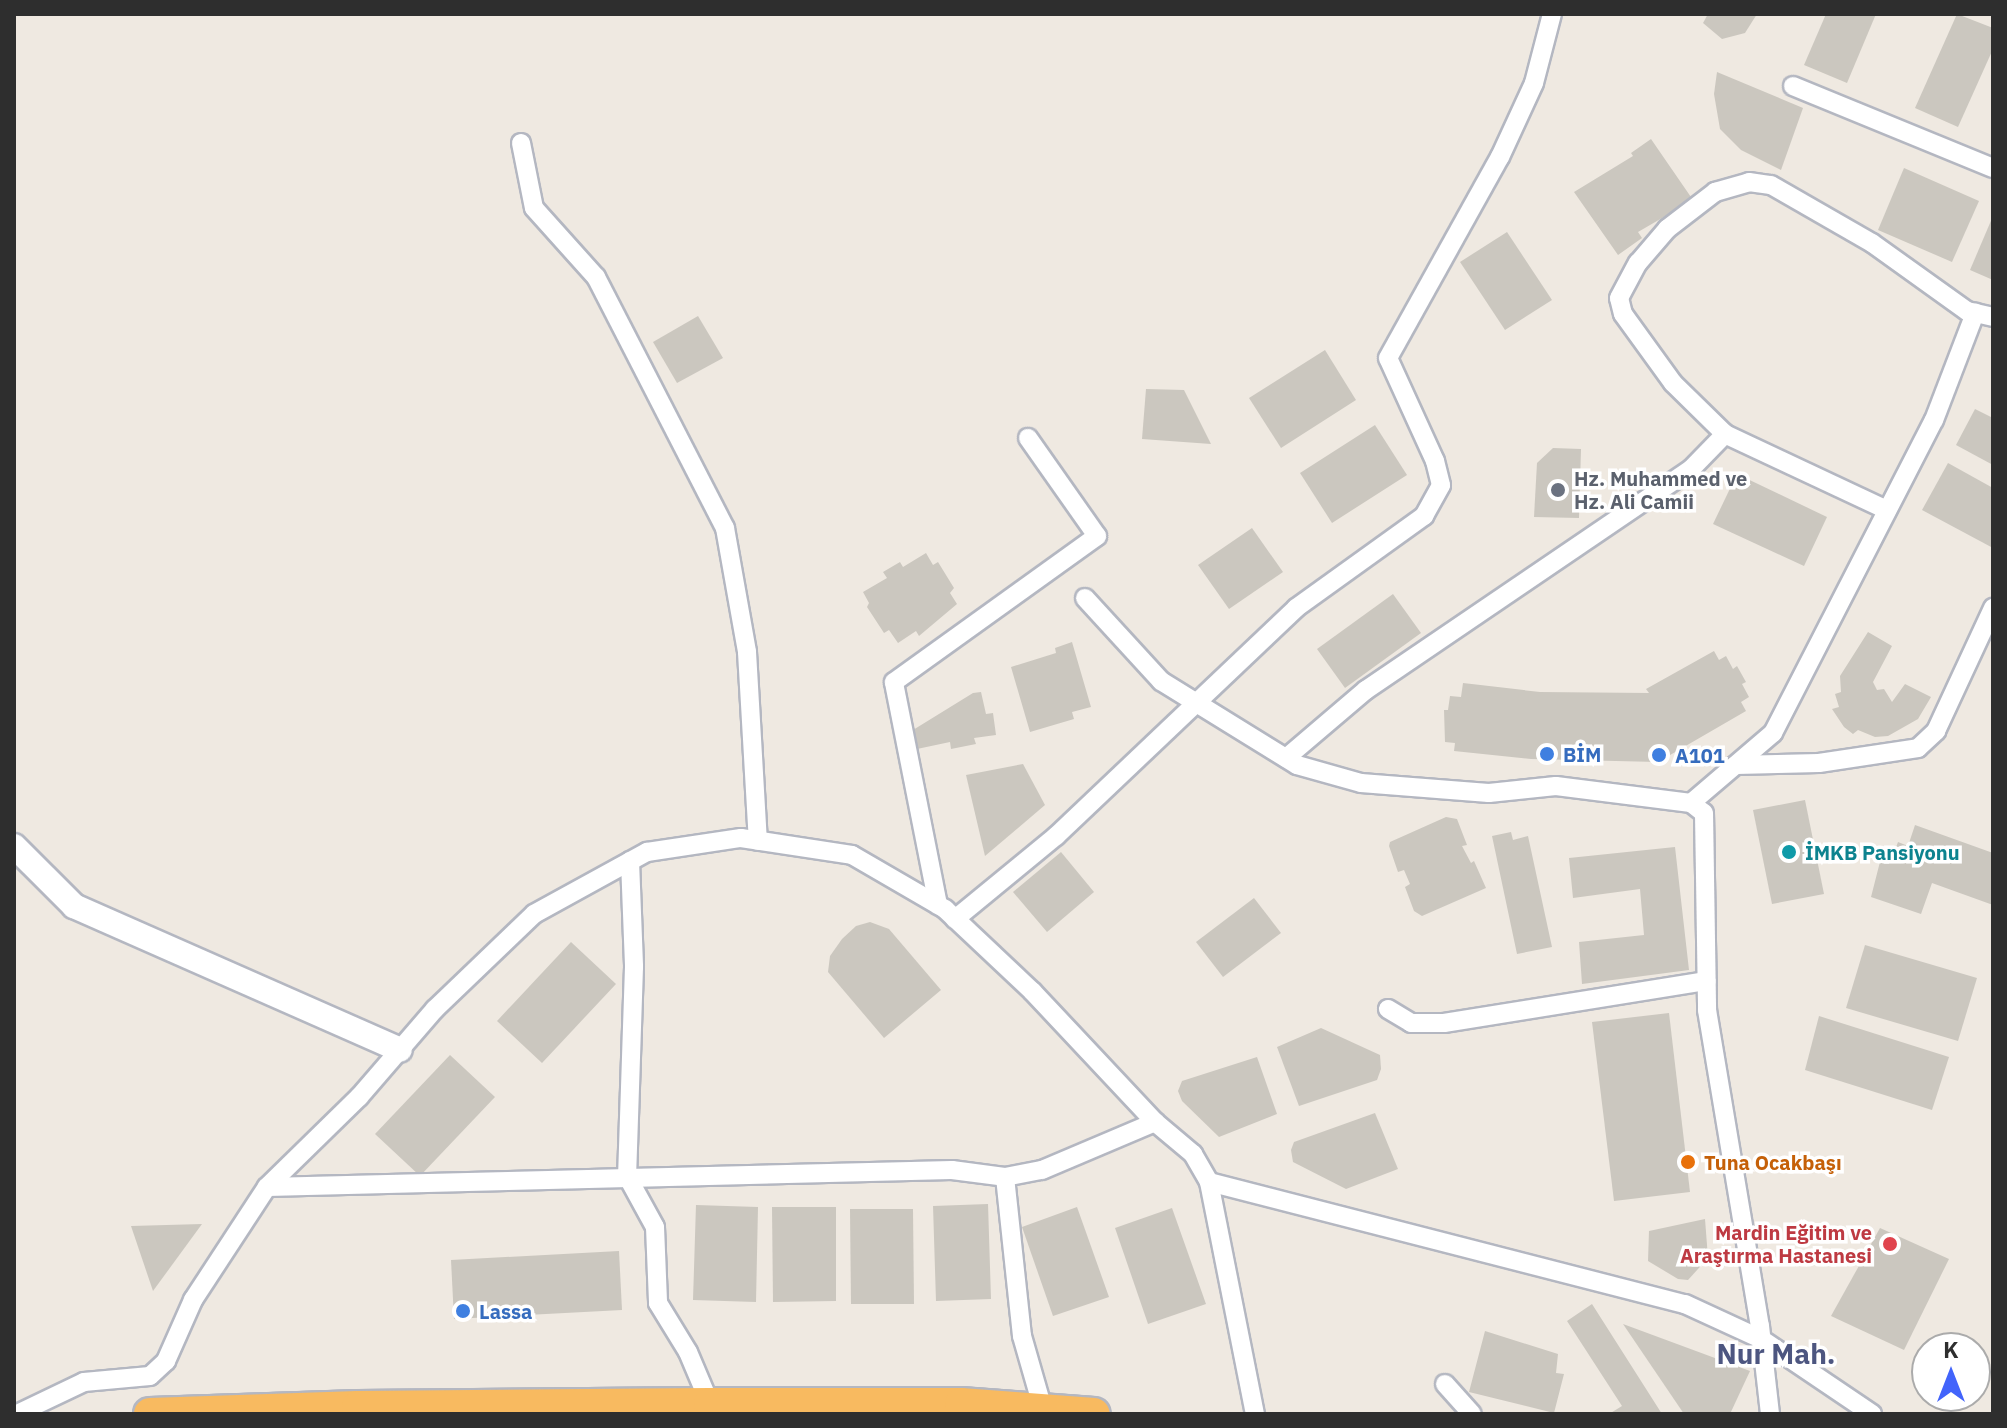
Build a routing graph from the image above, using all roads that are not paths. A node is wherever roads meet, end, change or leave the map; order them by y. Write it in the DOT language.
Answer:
graph roads {
  1 [pos="1552,14"];
  2 [pos="1793,86"];
  3 [pos="521,143"];
  4 [pos="1993,168"];
  5 [pos="1984,315"];
  6 [pos="1725,434"];
  7 [pos="1028,438"];
  8 [pos="1887,510"];
  9 [pos="1085,598"];
  10 [pos="1993,608"];
  11 [pos="1196,703"];
  12 [pos="1286,758"];
  13 [pos="1736,765"];
  14 [pos="1691,803"];
  15 [pos="758,841"];
  16 [pos="14,846"];
  17 [pos="630,861"];
  18 [pos="938,905"];
  19 [pos="955,919"];
  20 [pos="1707,981"];
  21 [pos="1388,1009"];
  22 [pos="400,1050"];
  23 [pos="1155,1122"];
  24 [pos="627,1176"];
  25 [pos="1005,1177"];
  26 [pos="1209,1182"];
  27 [pos="267,1187"];
  28 [pos="1761,1339"];
  29 [pos="1445,1384"];
  30 [pos="710,1404"];
  31 [pos="1043,1409"];
  32 [pos="17,1414"];
  33 [pos="150,1414"];
  34 [pos="1094,1414"];
  35 [pos="1255,1414"];
  36 [pos="1472,1414"];
  37 [pos="1770,1414"];
  38 [pos="1872,1414"];
  1 -- 11 [label="street"];
  2 -- 4 [label="street"];
  3 -- 15 [label="street"];
  5 -- 6 [label="street"];
  5 -- 8 [label="street"];
  6 -- 8 [label="street"];
  6 -- 12 [label="street"];
  7 -- 18 [label="street"];
  8 -- 13 [label="street"];
  9 -- 11 [label="street"];
  10 -- 13 [label="street"];
  11 -- 12 [label="street"];
  11 -- 19 [label="street"];
  12 -- 14 [label="street"];
  13 -- 14 [label="street"];
  14 -- 20 [label="street"];
  15 -- 17 [label="street"];
  15 -- 18 [label="street"];
  16 -- 22 [label="street"];
  17 -- 22 [label="street"];
  17 -- 24 [label="street"];
  18 -- 19 [label="street"];
  19 -- 23 [label="street"];
  20 -- 21 [label="street"];
  20 -- 28 [label="street"];
  22 -- 27 [label="street"];
  23 -- 25 [label="street"];
  23 -- 26 [label="street"];
  24 -- 25 [label="street"];
  24 -- 27 [label="street"];
  24 -- 30 [label="street"];
  25 -- 31 [label="street"];
  26 -- 28 [label="street"];
  26 -- 35 [label="street"];
  27 -- 32 [label="street"];
  28 -- 37 [label="street"];
  28 -- 38 [label="street"];
  29 -- 36 [label="street"];
  30 -- 31 [label="highway"];
  30 -- 33 [label="highway"];
  31 -- 34 [label="highway"];
}
